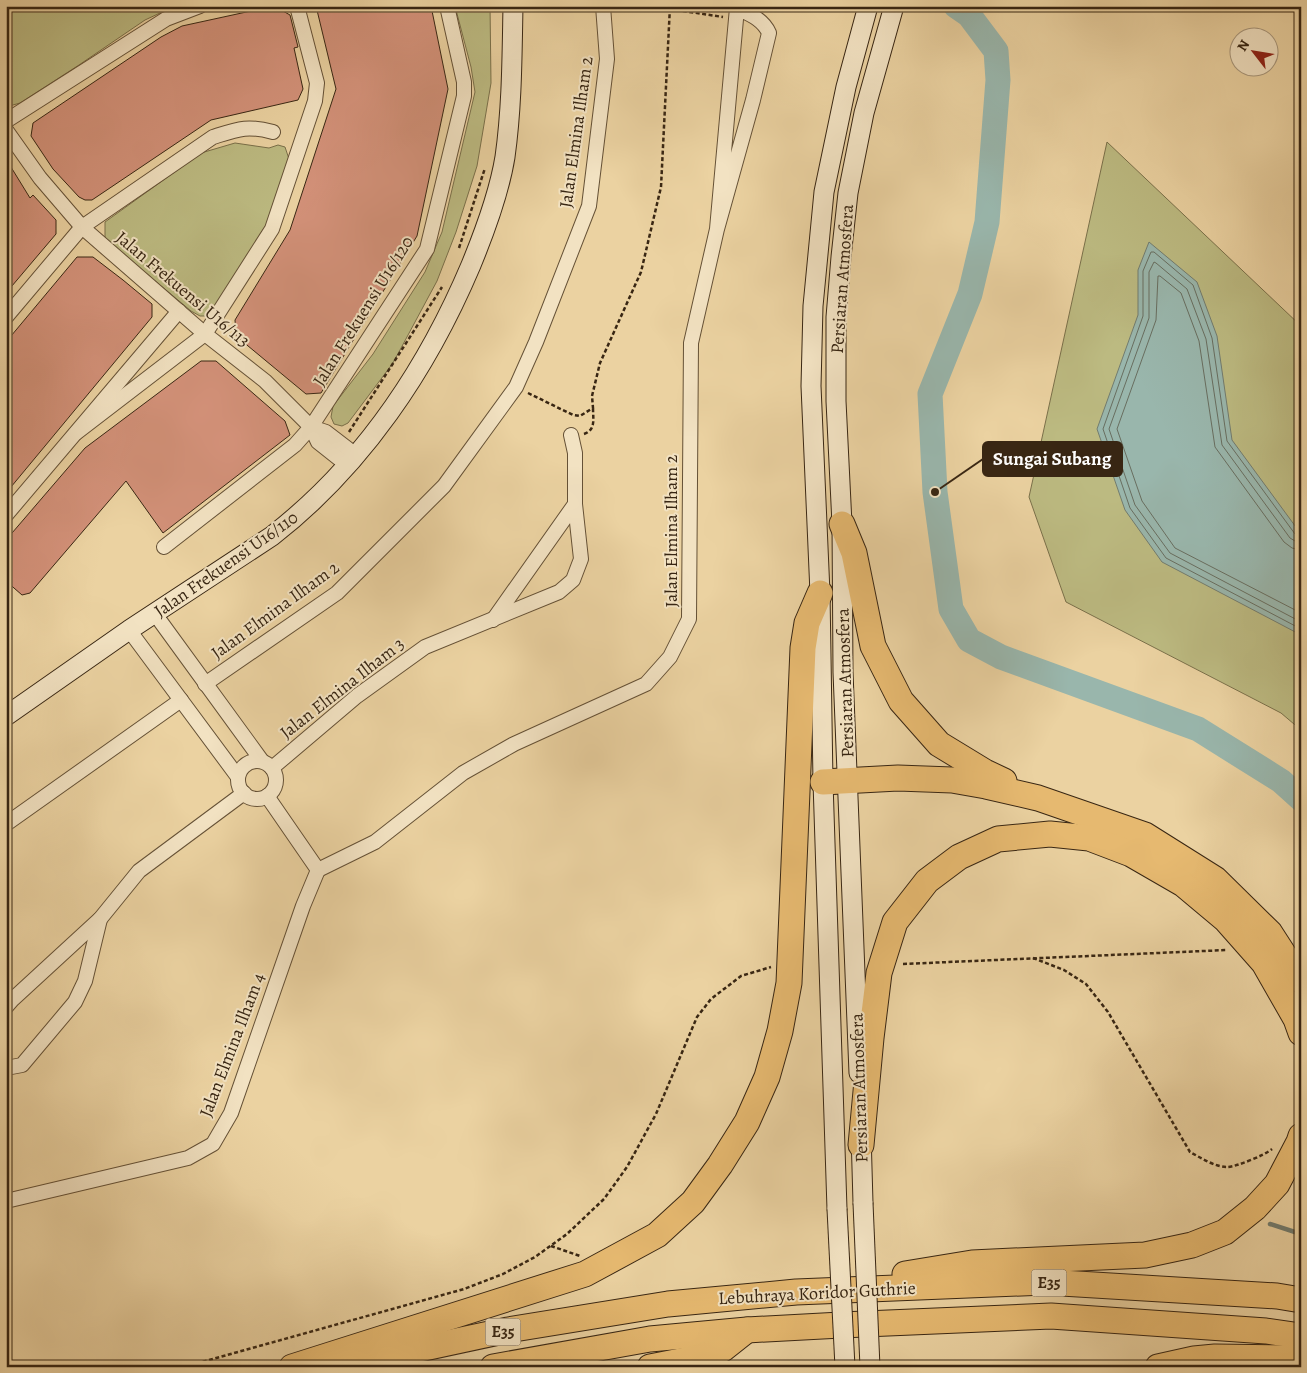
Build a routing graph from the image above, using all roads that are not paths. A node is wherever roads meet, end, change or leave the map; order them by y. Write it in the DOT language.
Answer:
graph roads {
  1 [pos="200,6"];
  2 [pos="297,6"];
  3 [pos="447,6"];
  4 [pos="513,6"];
  5 [pos="603,6"];
  6 [pos="868,6"];
  7 [pos="894,6"];
  8 [pos="736,11"];
  9 [pos="6,121"];
  10 [pos="6,130"];
  11 [pos="273,132"];
  12 [pos="82,227"];
  13 [pos="717,229"];
  14 [pos="179,311"];
  15 [pos="6,316"];
  16 [pos="205,334"];
  17 [pos="311,427"];
  18 [pos="76,433"];
  19 [pos="571,435"];
  20 [pos="351,460"];
  21 [pos="575,504"];
  22 [pos="6,515"];
  23 [pos="842,524"];
  24 [pos="164,547"];
  25 [pos="820,592"];
  26 [pos="155,614"];
  27 [pos="493,620"];
  28 [pos="129,630"];
  29 [pos="205,684"];
  30 [pos="182,700"];
  31 [pos="6,716"];
  32 [pos="267,765"];
  33 [pos="238,777"];
  34 [pos="848,779"];
  35 [pos="822,782"];
  36 [pos="244,794"];
  37 [pos="267,796"];
  38 [pos="1038,798"];
  39 [pos="6,824"];
  40 [pos="318,870"];
  41 [pos="100,920"];
  42 [pos="1301,981"];
  43 [pos="6,1007"];
  44 [pos="1301,1033"];
  45 [pos="6,1068"];
  46 [pos="1301,1136"];
  47 [pos="861,1145"];
  48 [pos="6,1201"];
  49 [pos="796,1292"];
  50 [pos="1301,1300"];
  51 [pos="747,1330"];
  52 [pos="1301,1336"];
  53 [pos="1301,1358"];
  54 [pos="292,1367"];
  55 [pos="339,1367"];
  56 [pos="494,1367"];
  57 [pos="650,1367"];
  58 [pos="845,1367"];
  59 [pos="870,1367"];
  60 [pos="1158,1367"];
  1 -- 9 [label="street"];
  2 -- 16 [label="street"];
  3 -- 17 [label="street, Jalan Frekuensi U16/120"];
  4 -- 20 [label="main road, Jalan Frekuensi U16/110"];
  5 -- 29 [label="street, Jalan Elmina Ilham 2"];
  6 -- 25 [label="main road, Persiaran Atmosfera"];
  7 -- 23 [label="main road, Persiaran Atmosfera"];
  8 -- 13 [label="street, Jalan Elmina Ilham 2"];
  8 -- 13 [label="street, Jalan Elmina Ilham 2"];
  10 -- 12 [label="street, Jalan Frekuensi U16/113"];
  11 -- 12 [label="street"];
  12 -- 14 [label="street, Jalan Frekuensi U16/113"];
  12 -- 15 [label="street"];
  13 -- 40 [label="street, Jalan Elmina Ilham 2"];
  14 -- 16 [label="street, Jalan Frekuensi U16/113"];
  14 -- 18 [label="street"];
  16 -- 17 [label="street, Jalan Frekuensi U16/113"];
  16 -- 18 [label="street"];
  17 -- 20 [label="street, Jalan Frekuensi U16/113"];
  17 -- 24 [label="street, Jalan Frekuensi U16/120"];
  18 -- 22 [label="street"];
  19 -- 21 [label="street, Jalan Elmina Ilham 3"];
  20 -- 26 [label="main road, Jalan Frekuensi U16/110"];
  21 -- 27 [label="street"];
  21 -- 27 [label="street, Jalan Elmina Ilham 3"];
  23 -- 34 [label="main road, Persiaran Atmosfera"];
  23 -- 38 [label="highway"];
  25 -- 35 [label="main road, Persiaran Atmosfera"];
  25 -- 54 [label="highway"];
  26 -- 28 [label="main road, Jalan Frekuensi U16/110"];
  26 -- 29 [label="street"];
  27 -- 32 [label="street, Jalan Elmina Ilham 3"];
  28 -- 30 [label="street"];
  28 -- 31 [label="main road, Jalan Frekuensi U16/110"];
  29 -- 32 [label="street"];
  30 -- 33 [label="street"];
  30 -- 39 [label="street"];
  32 -- 33 [label="street"];
  32 -- 37 [label="street"];
  33 -- 36 [label="street"];
  34 -- 35 [label="highway"];
  34 -- 38 [label="highway"];
  34 -- 47 [label="main road, Persiaran Atmosfera"];
  35 -- 58 [label="main road, Persiaran Atmosfera, bridge"];
  36 -- 37 [label="street"];
  36 -- 41 [label="street"];
  37 -- 40 [label="street"];
  38 -- 42 [label="highway"];
  40 -- 48 [label="street, Jalan Elmina Ilham 4"];
  41 -- 43 [label="street"];
  41 -- 45 [label="street"];
  44 -- 47 [label="highway"];
  46 -- 49 [label="highway"];
  47 -- 59 [label="main road, Persiaran Atmosfera, bridge"];
  49 -- 50 [label="highway, Lebuhraya Koridor Guthrie / E35"];
  49 -- 55 [label="highway, Lebuhraya Koridor Guthrie / E35"];
  51 -- 52 [label="highway, Lebuhraya Koridor Guthrie / E35"];
  51 -- 56 [label="highway, Lebuhraya Koridor Guthrie / E35"];
  51 -- 57 [label="highway"];
  53 -- 60 [label="highway"];
}
